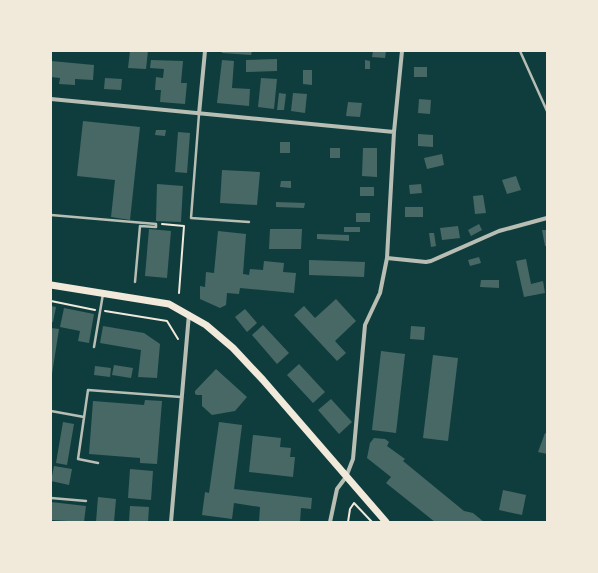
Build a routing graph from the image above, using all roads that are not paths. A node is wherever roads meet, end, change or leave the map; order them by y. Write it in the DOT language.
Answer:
graph roads {
  1 [pos="204,51"];
  2 [pos="402,51"];
  3 [pos="520,51"];
  4 [pos="51,99"];
  5 [pos="547,111"];
  6 [pos="200,114"];
  7 [pos="394,132"];
  8 [pos="51,215"];
  9 [pos="547,218"];
  10 [pos="249,222"];
  11 [pos="387,258"];
  12 [pos="135,282"];
  13 [pos="51,285"];
  14 [pos="103,294"];
  15 [pos="189,314"];
  16 [pos="94,347"];
  17 [pos="182,397"];
  18 [pos="51,411"];
  19 [pos="84,417"];
  20 [pos="98,463"];
  21 [pos="346,477"];
  22 [pos="51,498"];
  23 [pos="86,501"];
  24 [pos="171,522"];
  25 [pos="330,522"];
  26 [pos="386,522"];
  1 -- 6 [label="street"];
  2 -- 7 [label="street"];
  3 -- 5 [label="lane"];
  4 -- 6 [label="street"];
  6 -- 7 [label="street"];
  6 -- 10 [label="lane"];
  7 -- 11 [label="street"];
  8 -- 12 [label="lane"];
  9 -- 11 [label="street"];
  11 -- 21 [label="street"];
  13 -- 14 [label="main road"];
  14 -- 15 [label="main road"];
  14 -- 16 [label="lane"];
  15 -- 17 [label="street"];
  15 -- 21 [label="main road"];
  17 -- 19 [label="lane"];
  17 -- 24 [label="street"];
  18 -- 19 [label="lane"];
  19 -- 20 [label="lane"];
  21 -- 25 [label="street"];
  21 -- 26 [label="main road"];
  22 -- 23 [label="lane"];
}
